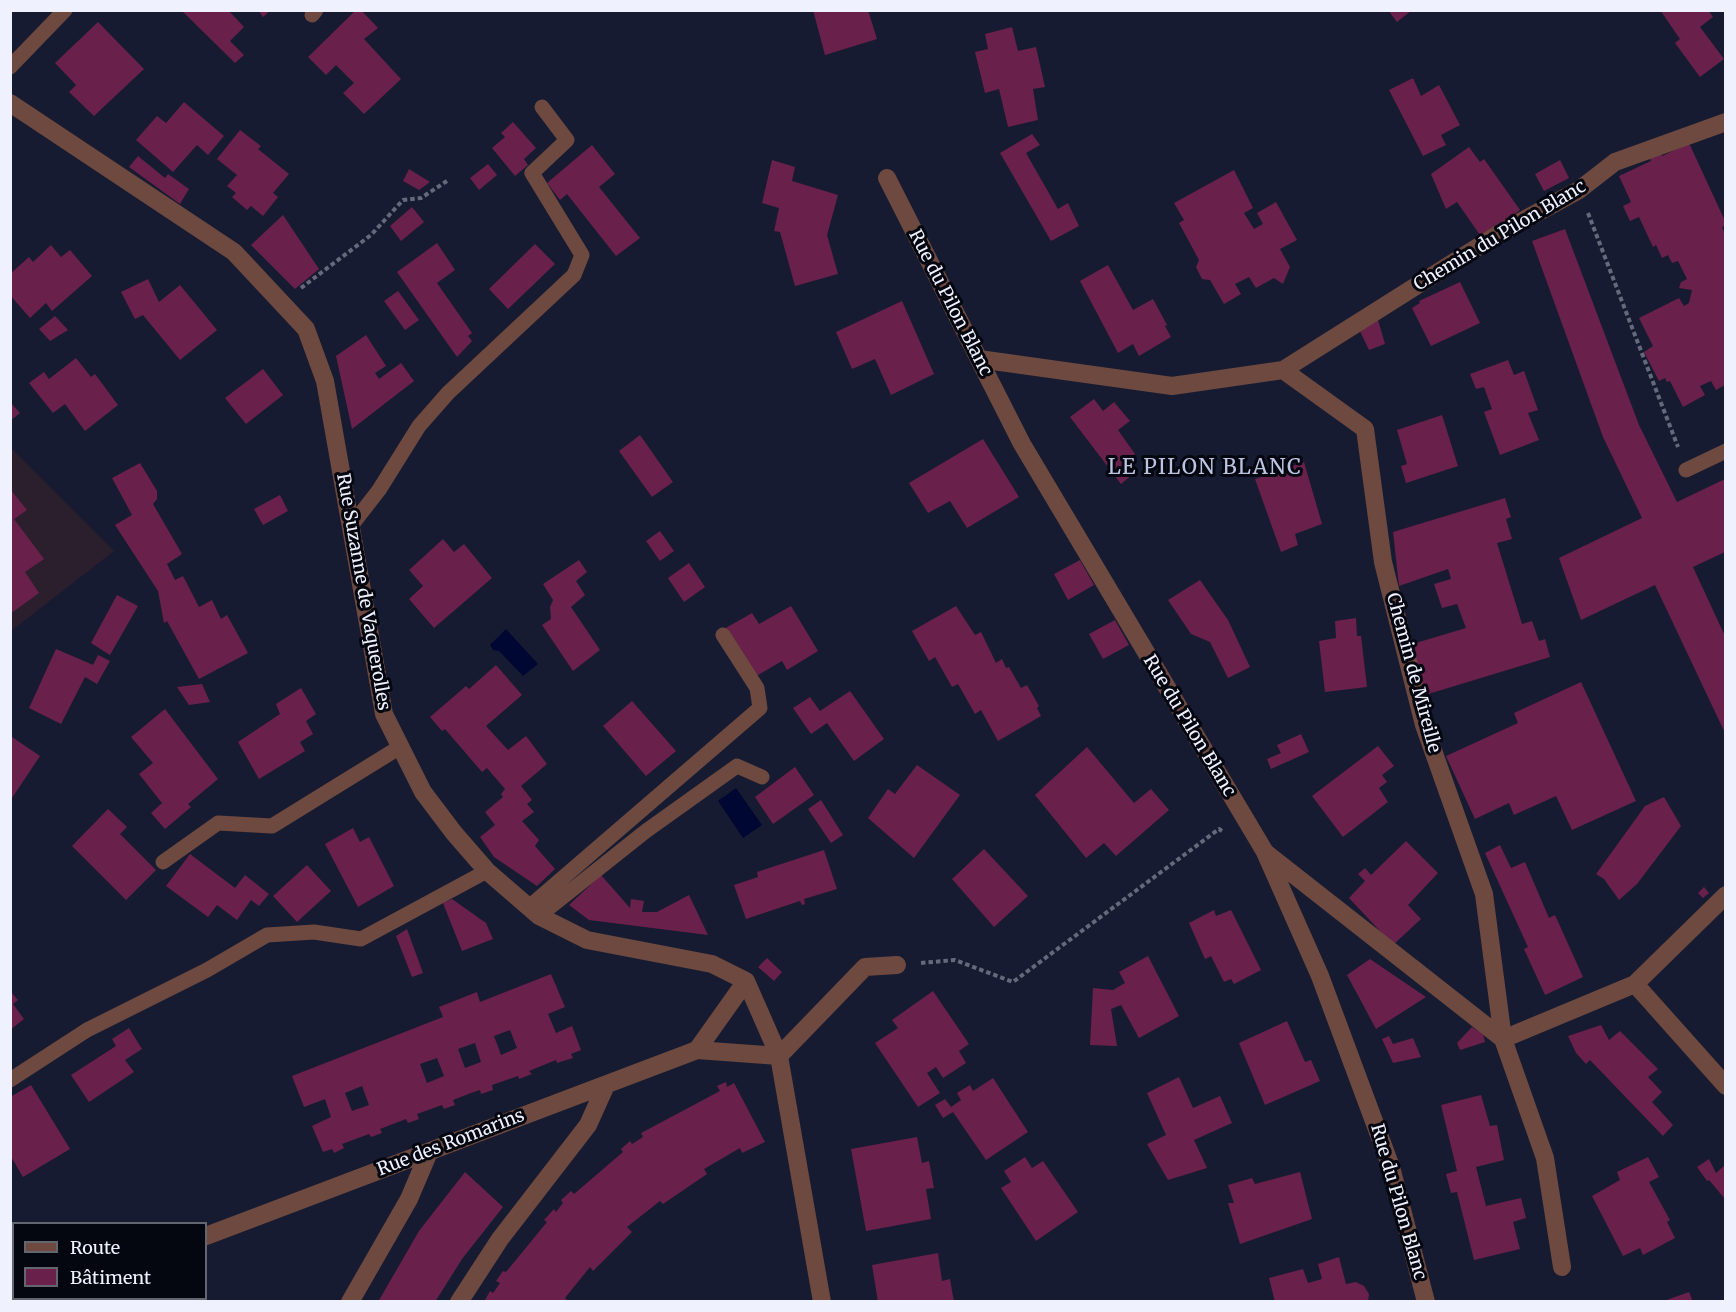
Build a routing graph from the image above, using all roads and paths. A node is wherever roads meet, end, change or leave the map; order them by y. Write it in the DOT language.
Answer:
graph roads {
  1 [pos="65,10"];
  2 [pos="10,67"];
  3 [pos="10,103"];
  4 [pos="542,107"];
  5 [pos="1725,122"];
  6 [pos="887,178"];
  7 [pos="447,181"];
  8 [pos="1579,190"];
  9 [pos="282,303"];
  10 [pos="979,359"];
  11 [pos="1283,370"];
  12 [pos="1725,451"];
  13 [pos="1686,470"];
  14 [pos="351,526"];
  15 [pos="723,635"];
  16 [pos="400,747"];
  17 [pos="762,777"];
  18 [pos="1265,852"];
  19 [pos="163,862"];
  20 [pos="488,870"];
  21 [pos="1725,895"];
  22 [pos="534,911"];
  23 [pos="897,964"];
  24 [pos="746,981"];
  25 [pos="1635,984"];
  26 [pos="1503,1039"];
  27 [pos="698,1050"];
  28 [pos="779,1056"];
  29 [pos="10,1080"];
  30 [pos="606,1085"];
  31 [pos="1725,1086"];
  32 [pos="429,1152"];
  33 [pos="207,1236"];
  34 [pos="1562,1267"];
  35 [pos="350,1302"];
  36 [pos="459,1302"];
  37 [pos="822,1302"];
  38 [pos="1426,1302"];
  1 -- 2 [label="lane"];
  3 -- 9 [label="street, Rue Suzanne de Vaquerolles"];
  4 -- 14 [label="lane"];
  5 -- 8 [label="street, Chemin du Pilon Blanc"];
  6 -- 10 [label="street, Rue du Pilon Blanc"];
  7 -- 9 [label="path"];
  8 -- 11 [label="street, Chemin du Pilon Blanc"];
  8 -- 13 [label="path"];
  9 -- 14 [label="street, Rue Suzanne de Vaquerolles"];
  10 -- 11 [label="street"];
  10 -- 18 [label="street, Rue du Pilon Blanc"];
  11 -- 26 [label="street, Chemin de Mireille"];
  12 -- 13 [label="lane"];
  14 -- 16 [label="street, Rue Suzanne de Vaquerolles"];
  15 -- 22 [label="lane"];
  16 -- 19 [label="lane"];
  16 -- 20 [label="street, Rue Suzanne de Vaquerolles"];
  17 -- 22 [label="lane"];
  18 -- 23 [label="path"];
  18 -- 26 [label="street"];
  18 -- 38 [label="street, Rue du Pilon Blanc"];
  20 -- 22 [label="street, Rue Suzanne de Vaquerolles"];
  20 -- 29 [label="lane"];
  21 -- 25 [label="street"];
  22 -- 24 [label="street, Rue Suzanne de Vaquerolles"];
  23 -- 28 [label="street"];
  24 -- 27 [label="street"];
  24 -- 28 [label="street"];
  25 -- 26 [label="street"];
  25 -- 31 [label="street"];
  26 -- 34 [label="street, Chemin de Mireille"];
  27 -- 28 [label="street"];
  27 -- 30 [label="street, Rue des Romarins"];
  28 -- 37 [label="street"];
  30 -- 32 [label="street, Rue des Romarins"];
  30 -- 36 [label="street"];
  32 -- 33 [label="street, Rue des Romarins"];
  32 -- 35 [label="street"];
}
